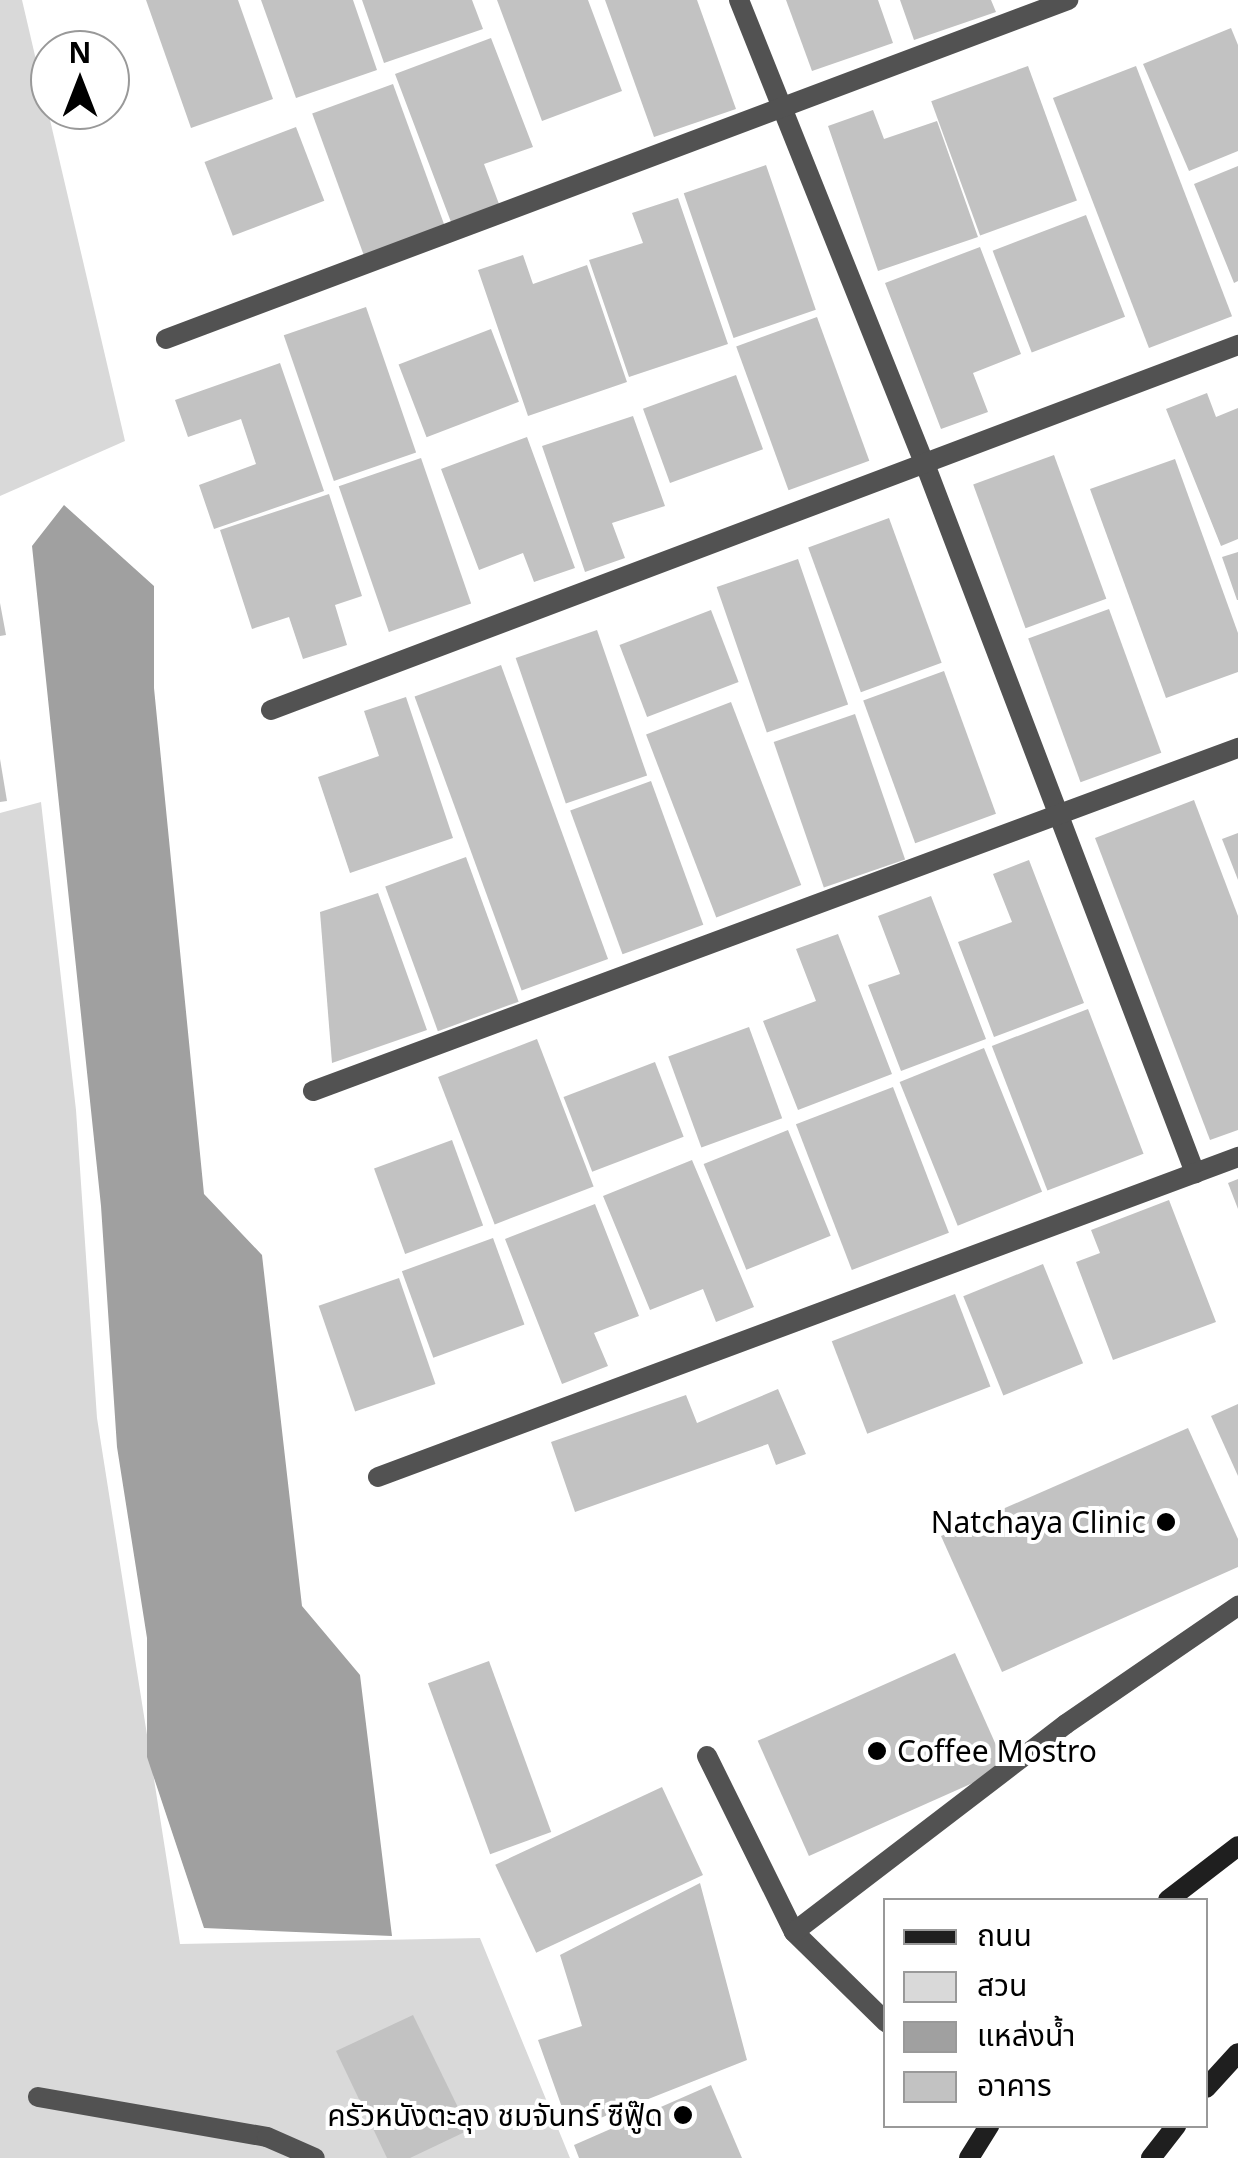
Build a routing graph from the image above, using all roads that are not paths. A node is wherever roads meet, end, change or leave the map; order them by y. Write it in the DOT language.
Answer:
graph roads {
  1 [pos="739,0"];
  2 [pos="1068,0"];
  3 [pos="779,107"];
  4 [pos="166,339"];
  5 [pos="1238,345"];
  6 [pos="925,464"];
  7 [pos="271,710"];
  8 [pos="1238,748"];
  9 [pos="1057,816"];
  10 [pos="313,1091"];
  11 [pos="1238,1156"];
  12 [pos="1195,1174"];
  13 [pos="378,1477"];
  14 [pos="1238,1606"];
  15 [pos="707,1756"];
  16 [pos="1238,1846"];
  17 [pos="1171,1898"];
  18 [pos="794,1932"];
  19 [pos="883,2019"];
  20 [pos="1238,2053"];
  21 [pos="1208,2086"];
  22 [pos="38,2097"];
  23 [pos="988,2128"];
  24 [pos="1174,2128"];
  25 [pos="315,2158"];
  26 [pos="969,2158"];
  27 [pos="1151,2158"];
  1 -- 3 [label="street"];
  2 -- 3 [label="street"];
  3 -- 4 [label="street"];
  3 -- 6 [label="street"];
  5 -- 6 [label="street"];
  6 -- 7 [label="street"];
  6 -- 9 [label="street"];
  8 -- 9 [label="street"];
  9 -- 10 [label="street"];
  9 -- 12 [label="street"];
  11 -- 12 [label="street"];
  12 -- 13 [label="street"];
  14 -- 18 [label="street"];
  15 -- 18 [label="street"];
  16 -- 17 [label="main road"];
  18 -- 19 [label="street"];
  20 -- 21 [label="main road"];
  22 -- 25 [label="street"];
  23 -- 26 [label="main road"];
  24 -- 27 [label="main road"];
}
